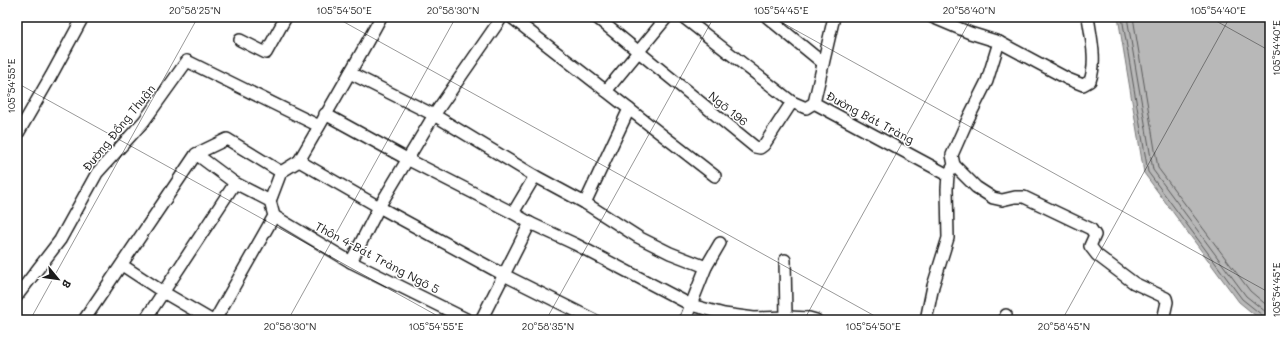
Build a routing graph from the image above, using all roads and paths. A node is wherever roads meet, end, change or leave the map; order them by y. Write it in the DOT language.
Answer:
graph roads {
  1 [pos="83,17"];
  2 [pos="286,17"];
  3 [pos="381,17"];
  4 [pos="502,17"];
  5 [pos="511,17"];
  6 [pos="596,17"];
  7 [pos="667,17"];
  8 [pos="683,17"];
  9 [pos="767,17"];
  10 [pos="834,17"];
  11 [pos="932,17"];
  12 [pos="1088,17"];
  13 [pos="240,40"];
  14 [pos="999,42"];
  15 [pos="638,52"];
  16 [pos="824,63"];
  17 [pos="350,73"];
  18 [pos="606,91"];
  19 [pos="792,102"];
  20 [pos="814,102"];
  21 [pos="629,109"];
  22 [pos="325,114"];
  23 [pos="434,115"];
  24 [pos="319,126"];
  25 [pos="17,135"];
  26 [pos="196,154"];
  27 [pos="406,159"];
  28 [pos="299,161"];
  29 [pos="954,165"];
  30 [pos="281,172"];
  31 [pos="948,175"];
  32 [pos="535,176"];
  33 [pos="715,176"];
  34 [pos="235,183"];
  35 [pos="270,201"];
  36 [pos="585,203"];
  37 [pos="379,207"];
  38 [pos="513,213"];
  39 [pos="274,216"];
  40 [pos="530,223"];
  41 [pos="720,243"];
  42 [pos="785,260"];
  43 [pos="351,262"];
  44 [pos="122,265"];
  45 [pos="706,267"];
  46 [pos="504,275"];
  47 [pos="163,292"];
  48 [pos="17,296"];
  49 [pos="691,305"];
  50 [pos="786,317"];
  51 [pos="84,320"];
  52 [pos="145,320"];
  53 [pos="211,320"];
  54 [pos="215,320"];
  55 [pos="468,320"];
  56 [pos="481,320"];
  57 [pos="594,320"];
  58 [pos="684,320"];
  59 [pos="816,320"];
  60 [pos="926,320"];
  61 [pos="1163,320"];
  1 -- 25 [label="street"];
  2 -- 13 [label="street"];
  3 -- 17 [label="street"];
  4 -- 23 [label="street"];
  5 -- 18 [label="street"];
  6 -- 15 [label="street"];
  7 -- 15 [label="street"];
  8 -- 19 [label="street"];
  9 -- 16 [label="street"];
  10 -- 16 [label="street, Đường Bát Tràng"];
  11 -- 14 [label="street"];
  12 -- 14 [label="street"];
  14 -- 29 [label="street"];
  15 -- 18 [label="street"];
  15 -- 19 [label="street, Ngõ 196"];
  16 -- 20 [label="street, Đường Bát Tràng"];
  17 -- 22 [label="street"];
  17 -- 23 [label="street"];
  18 -- 21 [label="street"];
  19 -- 20 [label="street"];
  20 -- 31 [label="street, Đường Bát Tràng"];
  21 -- 33 [label="street"];
  21 -- 36 [label="street"];
  22 -- 24 [label="street"];
  22 -- 27 [label="street"];
  23 -- 27 [label="street"];
  23 -- 32 [label="street"];
  24 -- 28 [label="street"];
  24 -- 48 [label="street, Đường Đồng Thuận"];
  26 -- 30 [label="street"];
  26 -- 34 [label="street"];
  26 -- 44 [label="street"];
  27 -- 37 [label="street"];
  27 -- 38 [label="street"];
  28 -- 30 [label="street"];
  28 -- 37 [label="street"];
  29 -- 31 [label="street"];
  29 -- 61 [label="street"];
  30 -- 35 [label="street"];
  31 -- 60 [label="street"];
  32 -- 36 [label="street"];
  32 -- 38 [label="street"];
  34 -- 35 [label="street"];
  34 -- 47 [label="street"];
  35 -- 39 [label="street"];
  36 -- 45 [label="street"];
  37 -- 43 [label="street"];
  37 -- 46 [label="street"];
  38 -- 40 [label="street"];
  39 -- 43 [label="street, Thôn 4-Bát Tràng Ngõ 5"];
  39 -- 54 [label="street"];
  40 -- 46 [label="street"];
  40 -- 49 [label="street"];
  41 -- 45 [label="street"];
  42 -- 50 [label="street"];
  43 -- 55 [label="street, Thôn 4-Bát Tràng Ngõ 5"];
  44 -- 47 [label="street"];
  44 -- 51 [label="street"];
  45 -- 49 [label="street"];
  46 -- 56 [label="street"];
  46 -- 57 [label="street"];
  47 -- 52 [label="street"];
  47 -- 53 [label="street"];
  49 -- 50 [label="street"];
  49 -- 58 [label="street"];
  50 -- 59 [label="street"];
}
